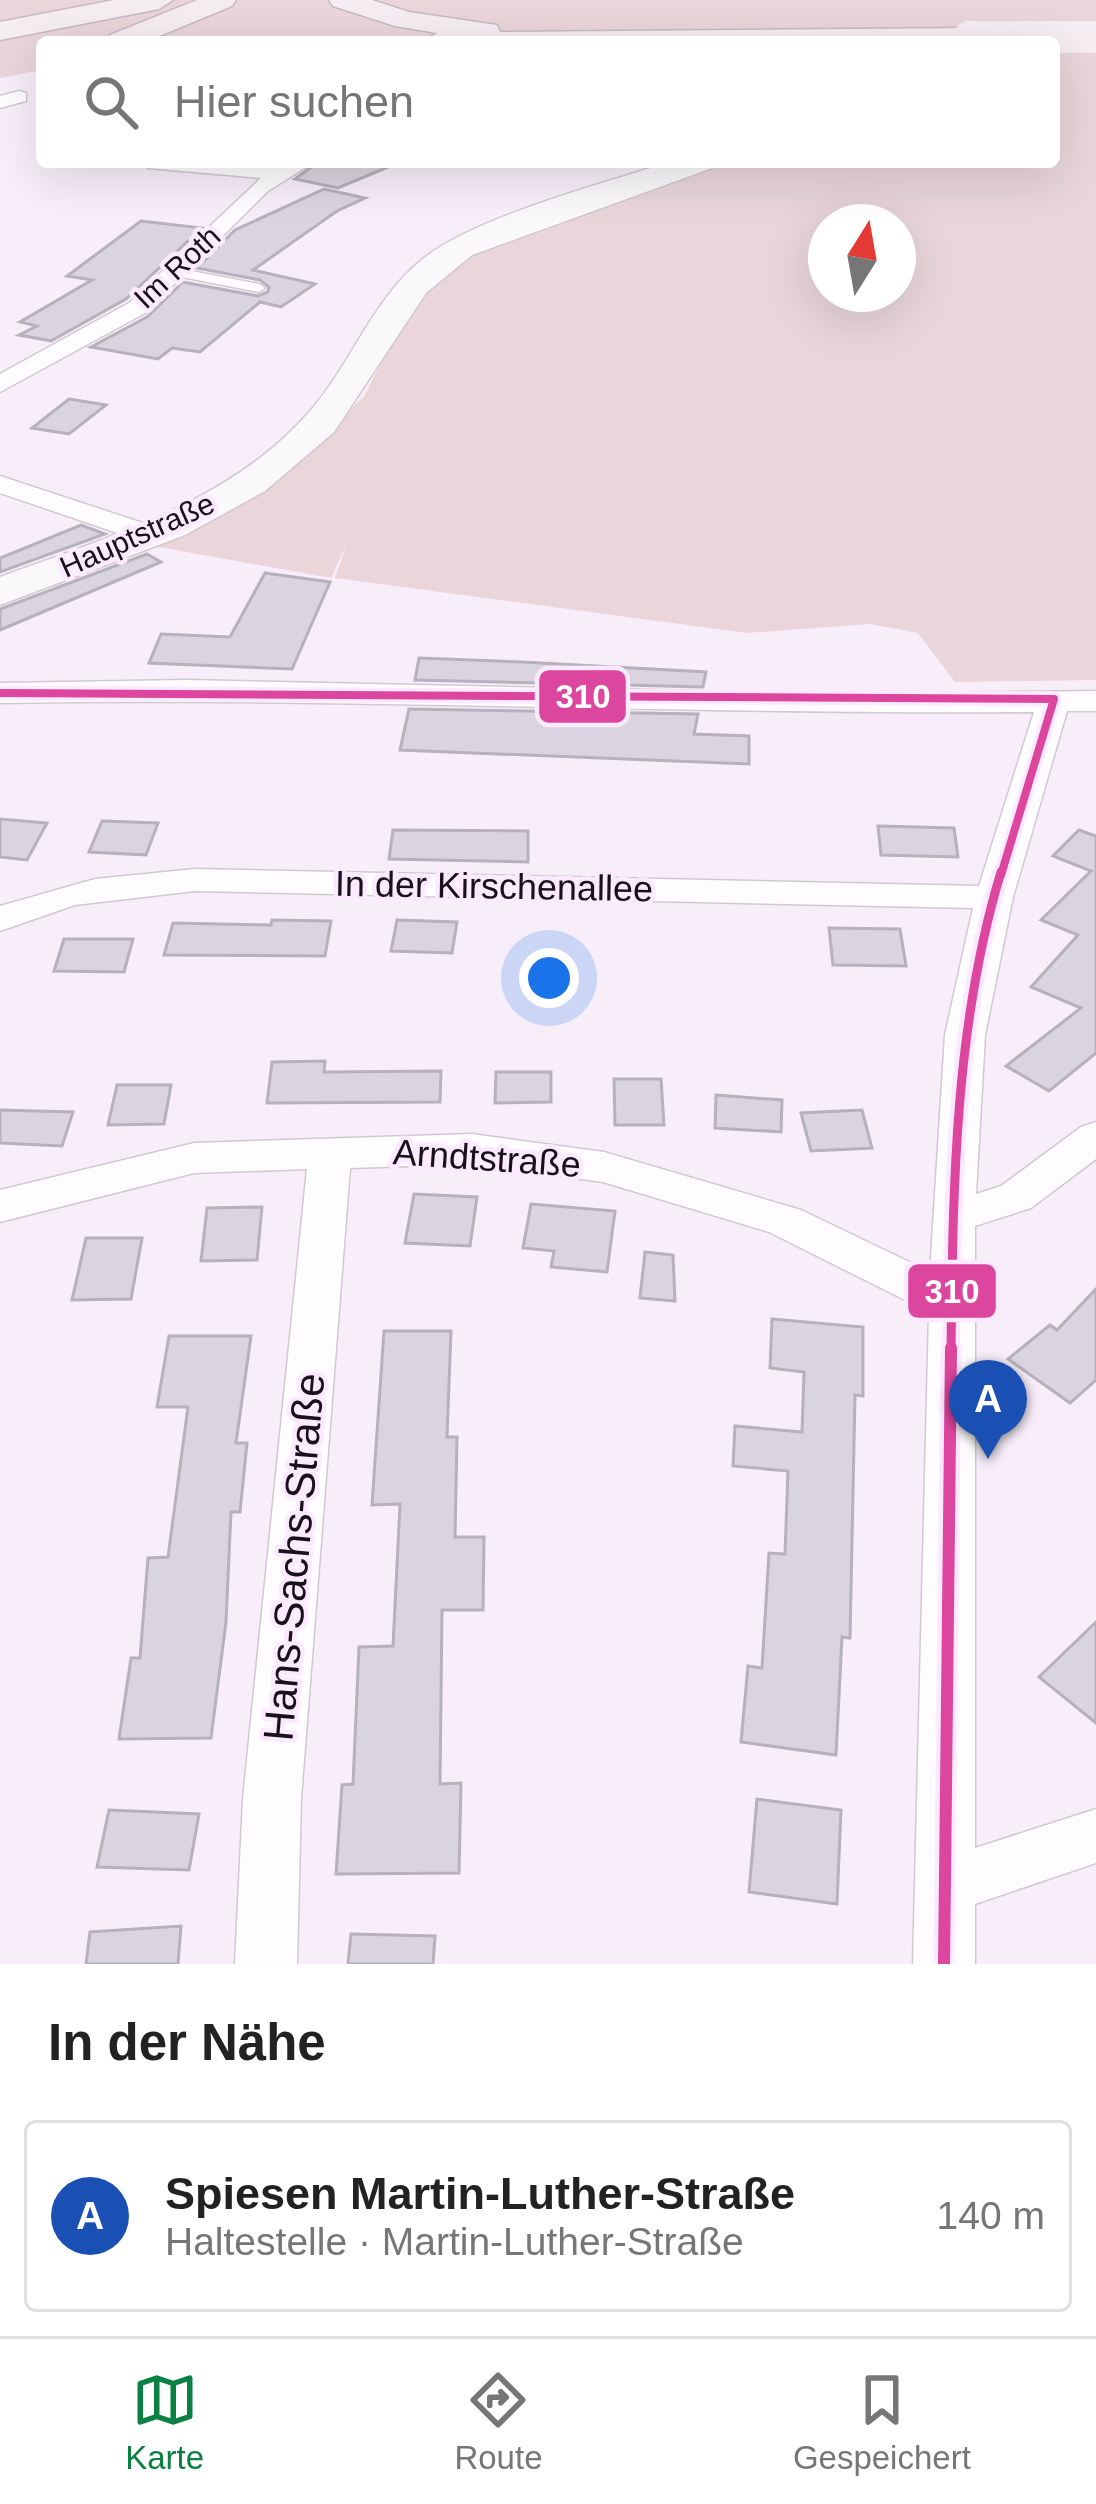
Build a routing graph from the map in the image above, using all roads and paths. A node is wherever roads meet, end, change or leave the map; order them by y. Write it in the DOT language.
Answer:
graph roads {
  1 [pos="160,0"];
  2 [pos="222,0"];
  3 [pos="343,0"];
  4 [pos="1096,25"];
  5 [pos="0,31"];
  6 [pos="133,36"];
  7 [pos="608,36"];
  8 [pos="1060,40"];
  9 [pos="1060,40"];
  10 [pos="1096,41"];
  11 [pos="1060,43"];
  12 [pos="293,168"];
  13 [pos="682,168"];
  14 [pos="176,272"];
  15 [pos="259,288"];
  16 [pos="0,384"];
  17 [pos="0,484"];
  18 [pos="151,535"];
  19 [pos="0,592"];
  20 [pos="0,693"];
  21 [pos="1075,700"];
  22 [pos="994,897"];
  23 [pos="0,920"];
  24 [pos="1096,1137"];
  25 [pos="330,1150"];
  26 [pos="0,1206"];
  27 [pos="953,1217"];
  28 [pos="953,1304"];
  29 [pos="1096,1836"];
  30 [pos="943,1886"];
  31 [pos="266,1964"];
  32 [pos="944,1964"];
  1 -- 5 [label="highway"];
  2 -- 6 [label="highway"];
  3 -- 7 [label="highway"];
  4 -- 9 [label="street"];
  8 -- 10 [label="highway, bridge"];
  10 -- 11 [label="highway, bridge"];
  12 -- 14 [label="street, Im Roth"];
  13 -- 18 [label="street, Hauptstraße"];
  14 -- 15 [label="lane"];
  14 -- 16 [label="street, Im Roth"];
  17 -- 18 [label="street"];
  18 -- 19 [label="street, Hauptstraße"];
  20 -- 21 [label="street"];
  21 -- 22 [label="street"];
  22 -- 23 [label="street, In der Kirschenallee"];
  22 -- 27 [label="street"];
  24 -- 27 [label="street"];
  25 -- 26 [label="street, Arndtstraße"];
  25 -- 28 [label="street, Arndtstraße"];
  25 -- 31 [label="street, Hans-Sachs-Straße"];
  27 -- 28 [label="street"];
  28 -- 30 [label="street"];
  29 -- 30 [label="street"];
  30 -- 32 [label="street"];
}
